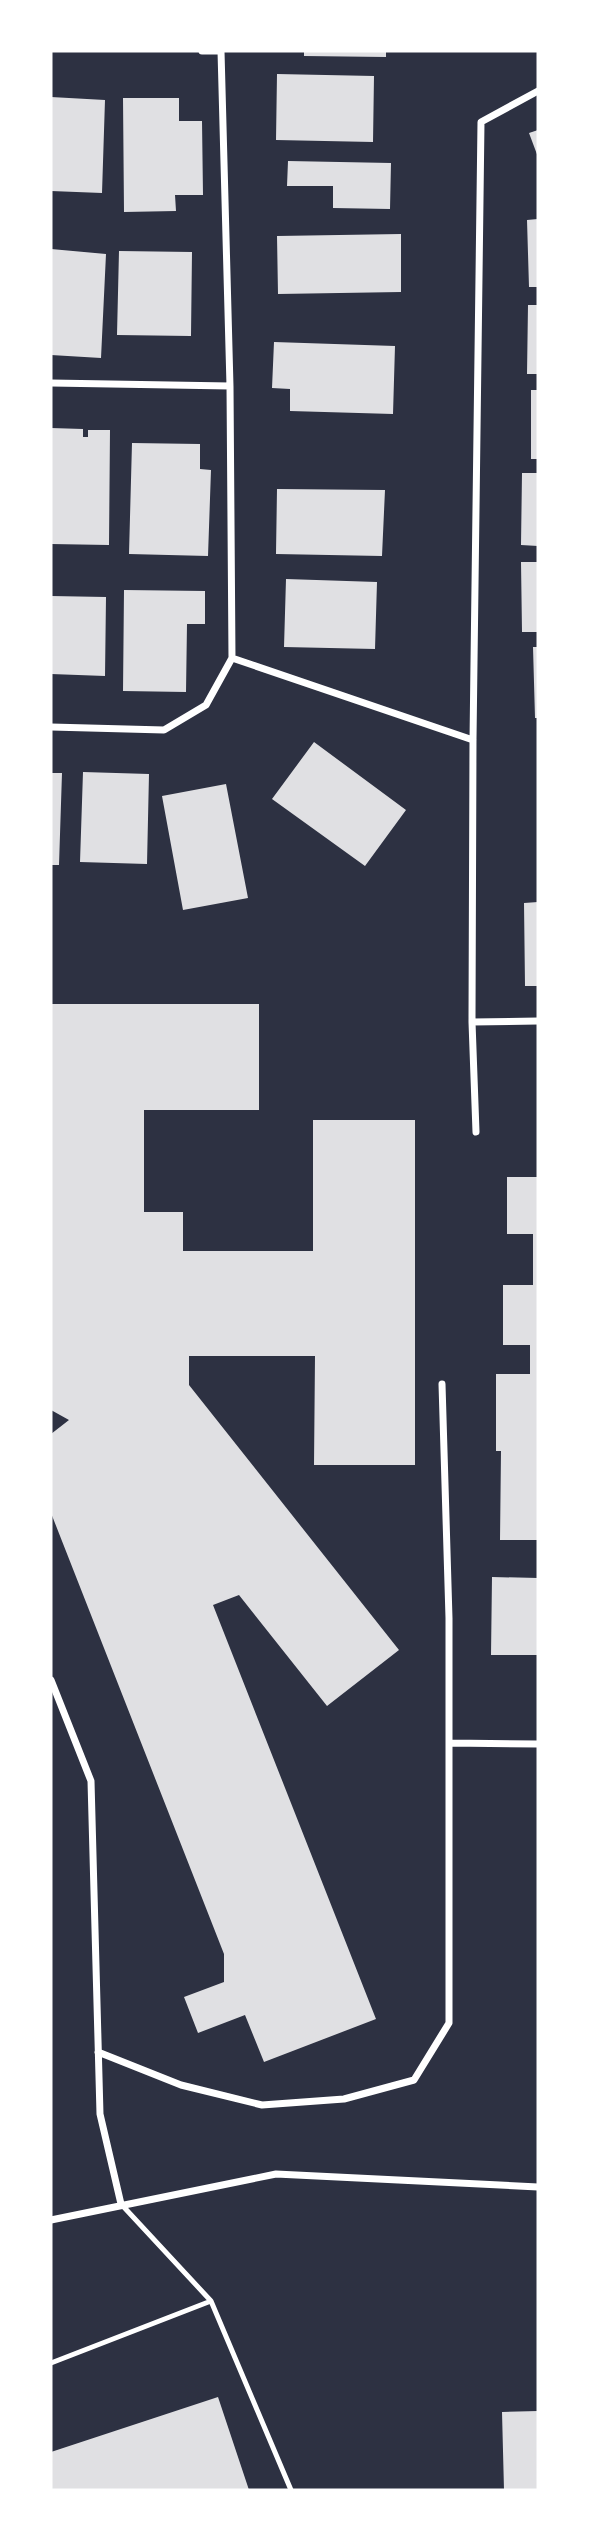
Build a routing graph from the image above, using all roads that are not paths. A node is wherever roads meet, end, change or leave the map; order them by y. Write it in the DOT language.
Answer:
graph roads {
  1 [pos="202,51"];
  2 [pos="221,51"];
  3 [pos="538,90"];
  4 [pos="51,383"];
  5 [pos="230,386"];
  6 [pos="232,658"];
  7 [pos="51,727"];
  8 [pos="473,740"];
  9 [pos="538,1021"];
  10 [pos="472,1022"];
  11 [pos="476,1132"];
  12 [pos="442,1384"];
  13 [pos="51,1680"];
  14 [pos="450,1743"];
  15 [pos="538,1744"];
  16 [pos="98,2052"];
  17 [pos="538,2187"];
  18 [pos="121,2204"];
  19 [pos="51,2220"];
  20 [pos="211,2301"];
  21 [pos="51,2363"];
  22 [pos="291,2490"];
  1 -- 2 [label="street"];
  2 -- 5 [label="street"];
  3 -- 8 [label="street"];
  4 -- 5 [label="street"];
  5 -- 6 [label="street"];
  6 -- 7 [label="street"];
  6 -- 8 [label="street"];
  8 -- 10 [label="street"];
  9 -- 10 [label="street"];
  10 -- 11 [label="street"];
  12 -- 14 [label="street"];
  13 -- 16 [label="street"];
  14 -- 15 [label="street"];
  14 -- 16 [label="street"];
  16 -- 18 [label="street"];
  17 -- 18 [label="street"];
  18 -- 19 [label="street"];
  18 -- 20 [label="lane"];
  20 -- 21 [label="lane"];
  20 -- 22 [label="lane"];
}
